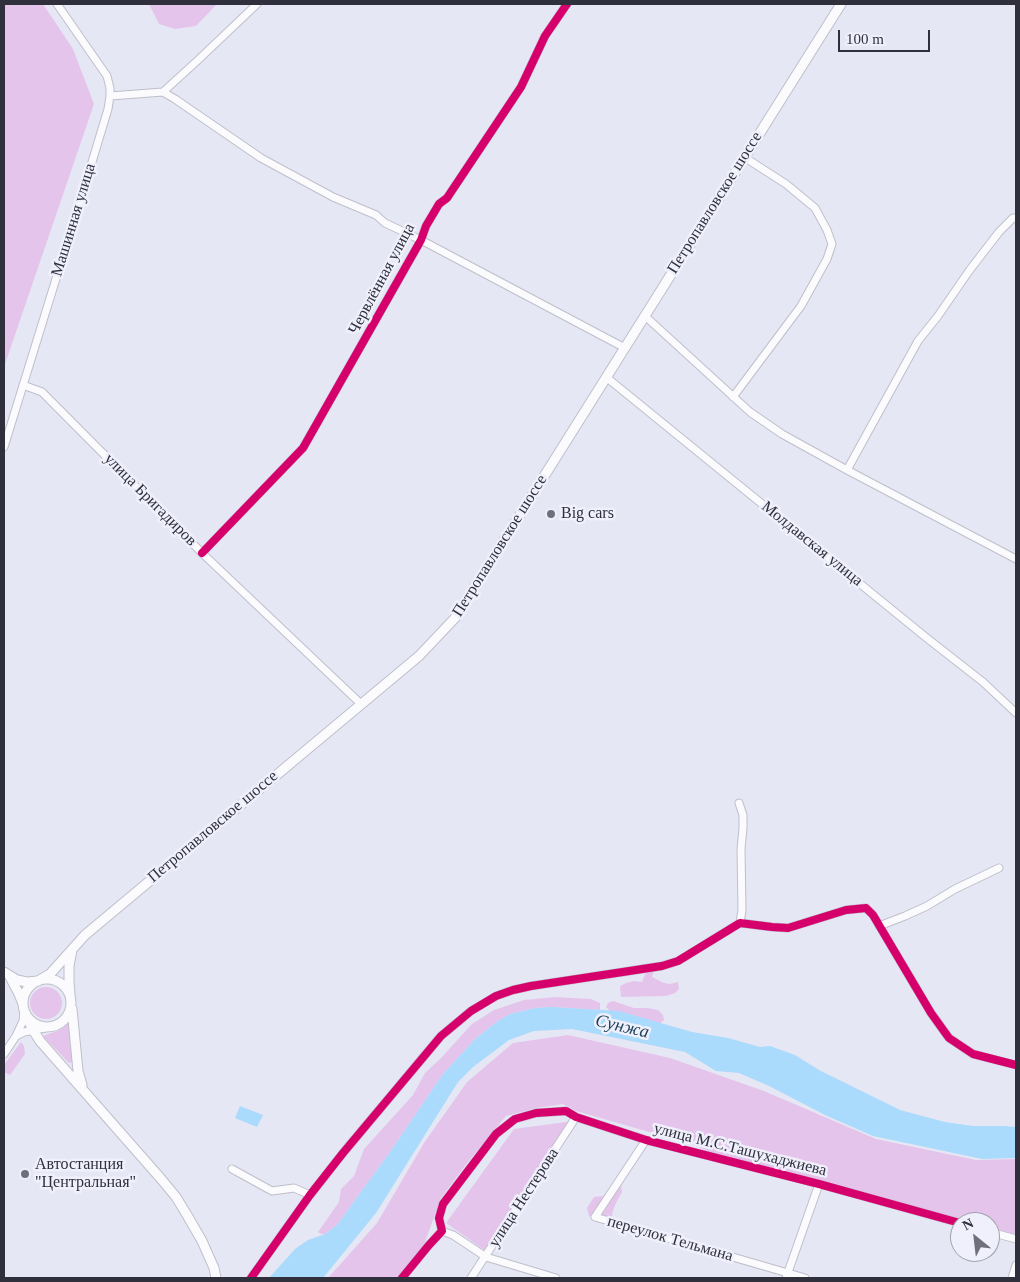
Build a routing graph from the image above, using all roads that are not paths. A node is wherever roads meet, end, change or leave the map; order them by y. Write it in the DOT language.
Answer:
graph roads {
  1 [pos="57,4"];
  2 [pos="257,4"];
  3 [pos="567,4"];
  4 [pos="841,4"];
  5 [pos="163,92"];
  6 [pos="110,96"];
  7 [pos="744,157"];
  8 [pos="1016,218"];
  9 [pos="421,240"];
  10 [pos="645,316"];
  11 [pos="624,348"];
  12 [pos="606,377"];
  13 [pos="23,385"];
  14 [pos="733,397"];
  15 [pos="4,447"];
  16 [pos="847,470"];
  17 [pos="202,553"];
  18 [pos="1016,559"];
  19 [pos="361,704"];
  20 [pos="1016,713"];
  21 [pos="739,803"];
  22 [pos="999,868"];
  23 [pos="740,923"];
  24 [pos="879,926"];
  25 [pos="72,950"];
  26 [pos="6,973"];
  27 [pos="38,981"];
  28 [pos="71,1001"];
  29 [pos="24,1010"];
  30 [pos="45,1028"];
  31 [pos="33,1030"];
  32 [pos="16,1036"];
  33 [pos="4,1054"];
  34 [pos="1016,1065"];
  35 [pos="84,1090"];
  36 [pos="576,1117"];
  37 [pos="646,1140"];
  38 [pos="232,1169"];
  39 [pos="820,1184"];
  40 [pos="310,1195"];
  41 [pos="950,1220"];
  42 [pos="442,1231"];
  43 [pos="1000,1235"];
  44 [pos="1016,1239"];
  45 [pos="486,1258"];
  46 [pos="1016,1265"];
  47 [pos="787,1276"];
  48 [pos="216,1278"];
  49 [pos="251,1278"];
  50 [pos="402,1278"];
  51 [pos="471,1278"];
  52 [pos="556,1278"];
  53 [pos="805,1278"];
  54 [pos="1012,1278"];
  1 -- 6 [label="street, Машинная улица"];
  2 -- 5 [label="street"];
  3 -- 9 [label="street, Червлённая улица"];
  4 -- 7 [label="main road, Петропавловское шоссе"];
  5 -- 6 [label="street"];
  5 -- 9 [label="street"];
  6 -- 13 [label="street, Машинная улица"];
  7 -- 10 [label="main road, Петропавловское шоссе"];
  7 -- 14 [label="street"];
  8 -- 16 [label="street"];
  9 -- 11 [label="street"];
  9 -- 17 [label="street, Червлённая улица"];
  10 -- 11 [label="main road, Петропавловское шоссе"];
  10 -- 14 [label="street"];
  11 -- 12 [label="main road, Петропавловское шоссе"];
  12 -- 19 [label="main road, Петропавловское шоссе"];
  12 -- 20 [label="street, Молдавская улица"];
  13 -- 15 [label="street, Машинная улица"];
  13 -- 17 [label="street, улица Бригадиров"];
  14 -- 16 [label="street"];
  16 -- 18 [label="street"];
  17 -- 19 [label="street, улица Бригадиров"];
  19 -- 25 [label="main road, Петропавловское шоссе"];
  21 -- 23 [label="street"];
  22 -- 24 [label="street"];
  23 -- 24 [label="street"];
  23 -- 40 [label="street"];
  24 -- 34 [label="street"];
  25 -- 27 [label="main road, Петропавловское шоссе"];
  25 -- 28 [label="main road"];
  26 -- 27 [label="main road"];
  26 -- 29 [label="main road"];
  27 -- 28 [label="main road"];
  27 -- 29 [label="main road"];
  28 -- 30 [label="main road"];
  28 -- 35 [label="main road"];
  29 -- 30 [label="main road"];
  29 -- 31 [label="main road"];
  29 -- 32 [label="street"];
  30 -- 31 [label="street"];
  31 -- 32 [label="street"];
  31 -- 35 [label="main road"];
  32 -- 33 [label="street"];
  35 -- 48 [label="main road"];
  36 -- 37 [label="street, улица М.С.Ташухаджиева"];
  36 -- 42 [label="street, улица М.С.Ташухаджиева"];
  36 -- 45 [label="street, улица Нестерова"];
  37 -- 39 [label="street, улица М.С.Ташухаджиева"];
  37 -- 47 [label="street, переулок Тельмана"];
  38 -- 40 [label="street"];
  39 -- 41 [label="street, улица М.С.Ташухаджиева"];
  39 -- 47 [label="street"];
  40 -- 49 [label="street"];
  42 -- 45 [label="street"];
  42 -- 50 [label="street"];
  43 -- 44 [label="street"];
  45 -- 51 [label="street, улица Нестерова"];
  45 -- 52 [label="street"];
  46 -- 54 [label="street"];
  47 -- 53 [label="street, переулок Тельмана"];
}
